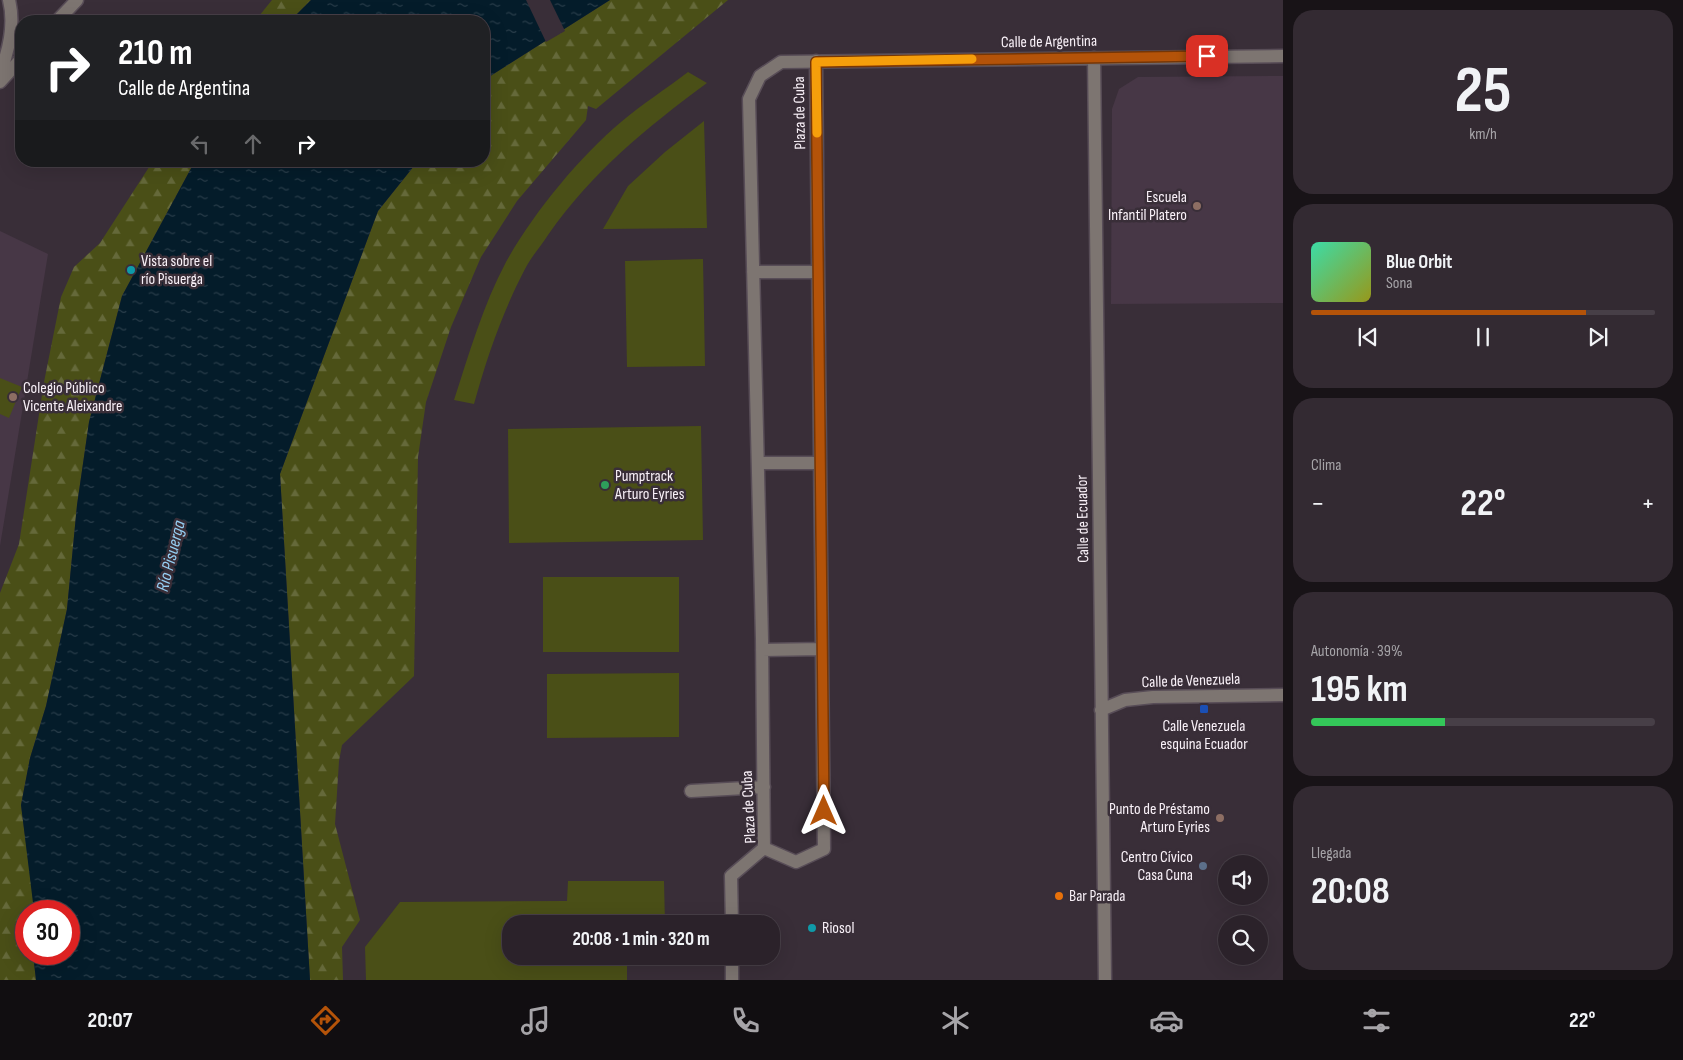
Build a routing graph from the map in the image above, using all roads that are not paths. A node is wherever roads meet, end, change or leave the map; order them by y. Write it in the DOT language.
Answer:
graph roads {
  1 [pos="9,0"];
  2 [pos="77,0"];
  3 [pos="63,15"];
  4 [pos="1283,56"];
  5 [pos="1094,58"];
  6 [pos="816,62"];
  7 [pos="15,66"];
  8 [pos="0,73"];
  9 [pos="0,82"];
  10 [pos="753,272"];
  11 [pos="818,272"];
  12 [pos="758,463"];
  13 [pos="820,463"];
  14 [pos="822,649"];
  15 [pos="762,650"];
  16 [pos="1283,695"];
  17 [pos="1101,710"];
  18 [pos="764,788"];
  19 [pos="691,791"];
  20 [pos="764,848"];
  21 [pos="732,915"];
  22 [pos="732,965"];
  23 [pos="732,980"];
  24 [pos="1104,980"];
  1 -- 8 [label="street"];
  2 -- 3 [label="street"];
  4 -- 5 [label="street, Calle de Argentina"];
  5 -- 6 [label="street, Calle de Argentina"];
  5 -- 17 [label="street, Calle de Ecuador"];
  6 -- 10 [label="street, Plaza de Cuba"];
  6 -- 11 [label="street, Plaza de Cuba"];
  7 -- 9 [label="street"];
  10 -- 11 [label="street"];
  10 -- 12 [label="street, Plaza de Cuba"];
  11 -- 13 [label="street, Plaza de Cuba"];
  12 -- 13 [label="street"];
  12 -- 15 [label="street, Plaza de Cuba"];
  13 -- 14 [label="street, Plaza de Cuba"];
  14 -- 15 [label="street"];
  14 -- 20 [label="street, Plaza de Cuba"];
  15 -- 18 [label="street, Plaza de Cuba"];
  16 -- 17 [label="street, Calle de Venezuela"];
  17 -- 24 [label="street, Calle de Ecuador"];
  18 -- 19 [label="street"];
  18 -- 20 [label="street, Plaza de Cuba"];
  20 -- 21 [label="street"];
  22 -- 23 [label="street"];
}
